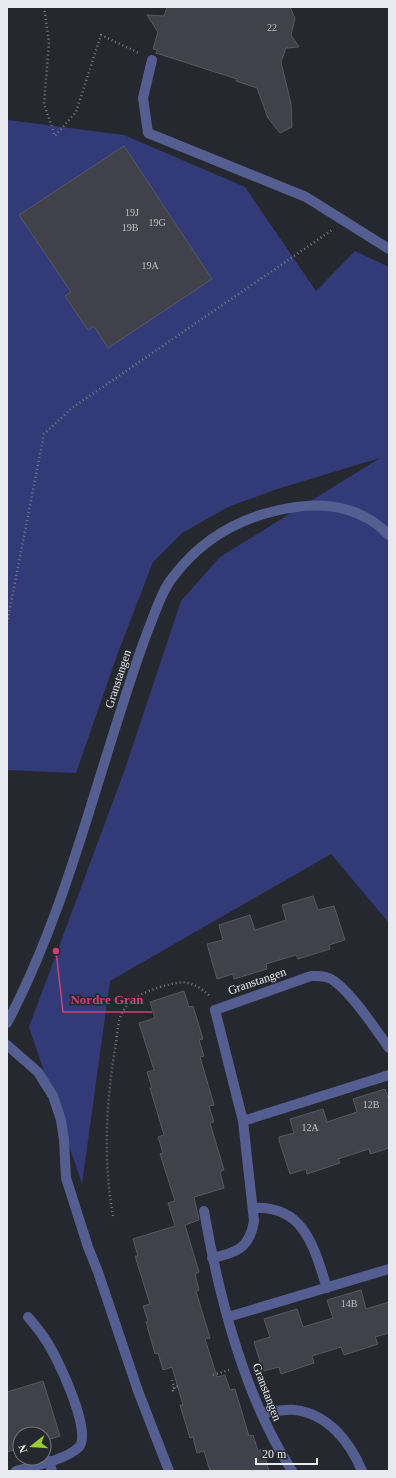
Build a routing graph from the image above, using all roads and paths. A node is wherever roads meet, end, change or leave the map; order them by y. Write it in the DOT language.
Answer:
graph roads {
  1 [pos="44,7"];
  2 [pos="152,60"];
  3 [pos="344,222"];
  4 [pos="389,248"];
  5 [pos="389,535"];
  6 [pos="7,623"];
  7 [pos="215,1010"];
  8 [pos="7,1024"];
  9 [pos="7,1045"];
  10 [pos="389,1048"];
  11 [pos="389,1075"];
  12 [pos="243,1121"];
  13 [pos="253,1208"];
  14 [pos="204,1211"];
  15 [pos="112,1216"];
  16 [pos="212,1258"];
  17 [pos="389,1269"];
  18 [pos="327,1288"];
  19 [pos="28,1317"];
  20 [pos="228,1318"];
  21 [pos="172,1380"];
  22 [pos="178,1386"];
  23 [pos="262,1413"];
  24 [pos="52,1460"];
  25 [pos="33,1466"];
  26 [pos="16,1471"];
  27 [pos="169,1471"];
  28 [pos="292,1471"];
  29 [pos="362,1471"];
  1 -- 2 [label="path"];
  2 -- 3 [label="street"];
  3 -- 4 [label="street"];
  3 -- 6 [label="path"];
  5 -- 8 [label="street, Granstangen"];
  7 -- 10 [label="street, Granstangen"];
  7 -- 12 [label="street"];
  7 -- 15 [label="path"];
  9 -- 27 [label="street"];
  11 -- 12 [label="street"];
  12 -- 13 [label="street"];
  13 -- 16 [label="street"];
  13 -- 18 [label="street"];
  14 -- 16 [label="street, Granstangen"];
  16 -- 20 [label="street, Granstangen"];
  17 -- 18 [label="street"];
  18 -- 20 [label="street"];
  19 -- 24 [label="street"];
  20 -- 23 [label="street, Granstangen"];
  21 -- 22 [label="path"];
  23 -- 28 [label="street, Granstangen"];
  23 -- 29 [label="street"];
  25 -- 26 [label="street"];
}
